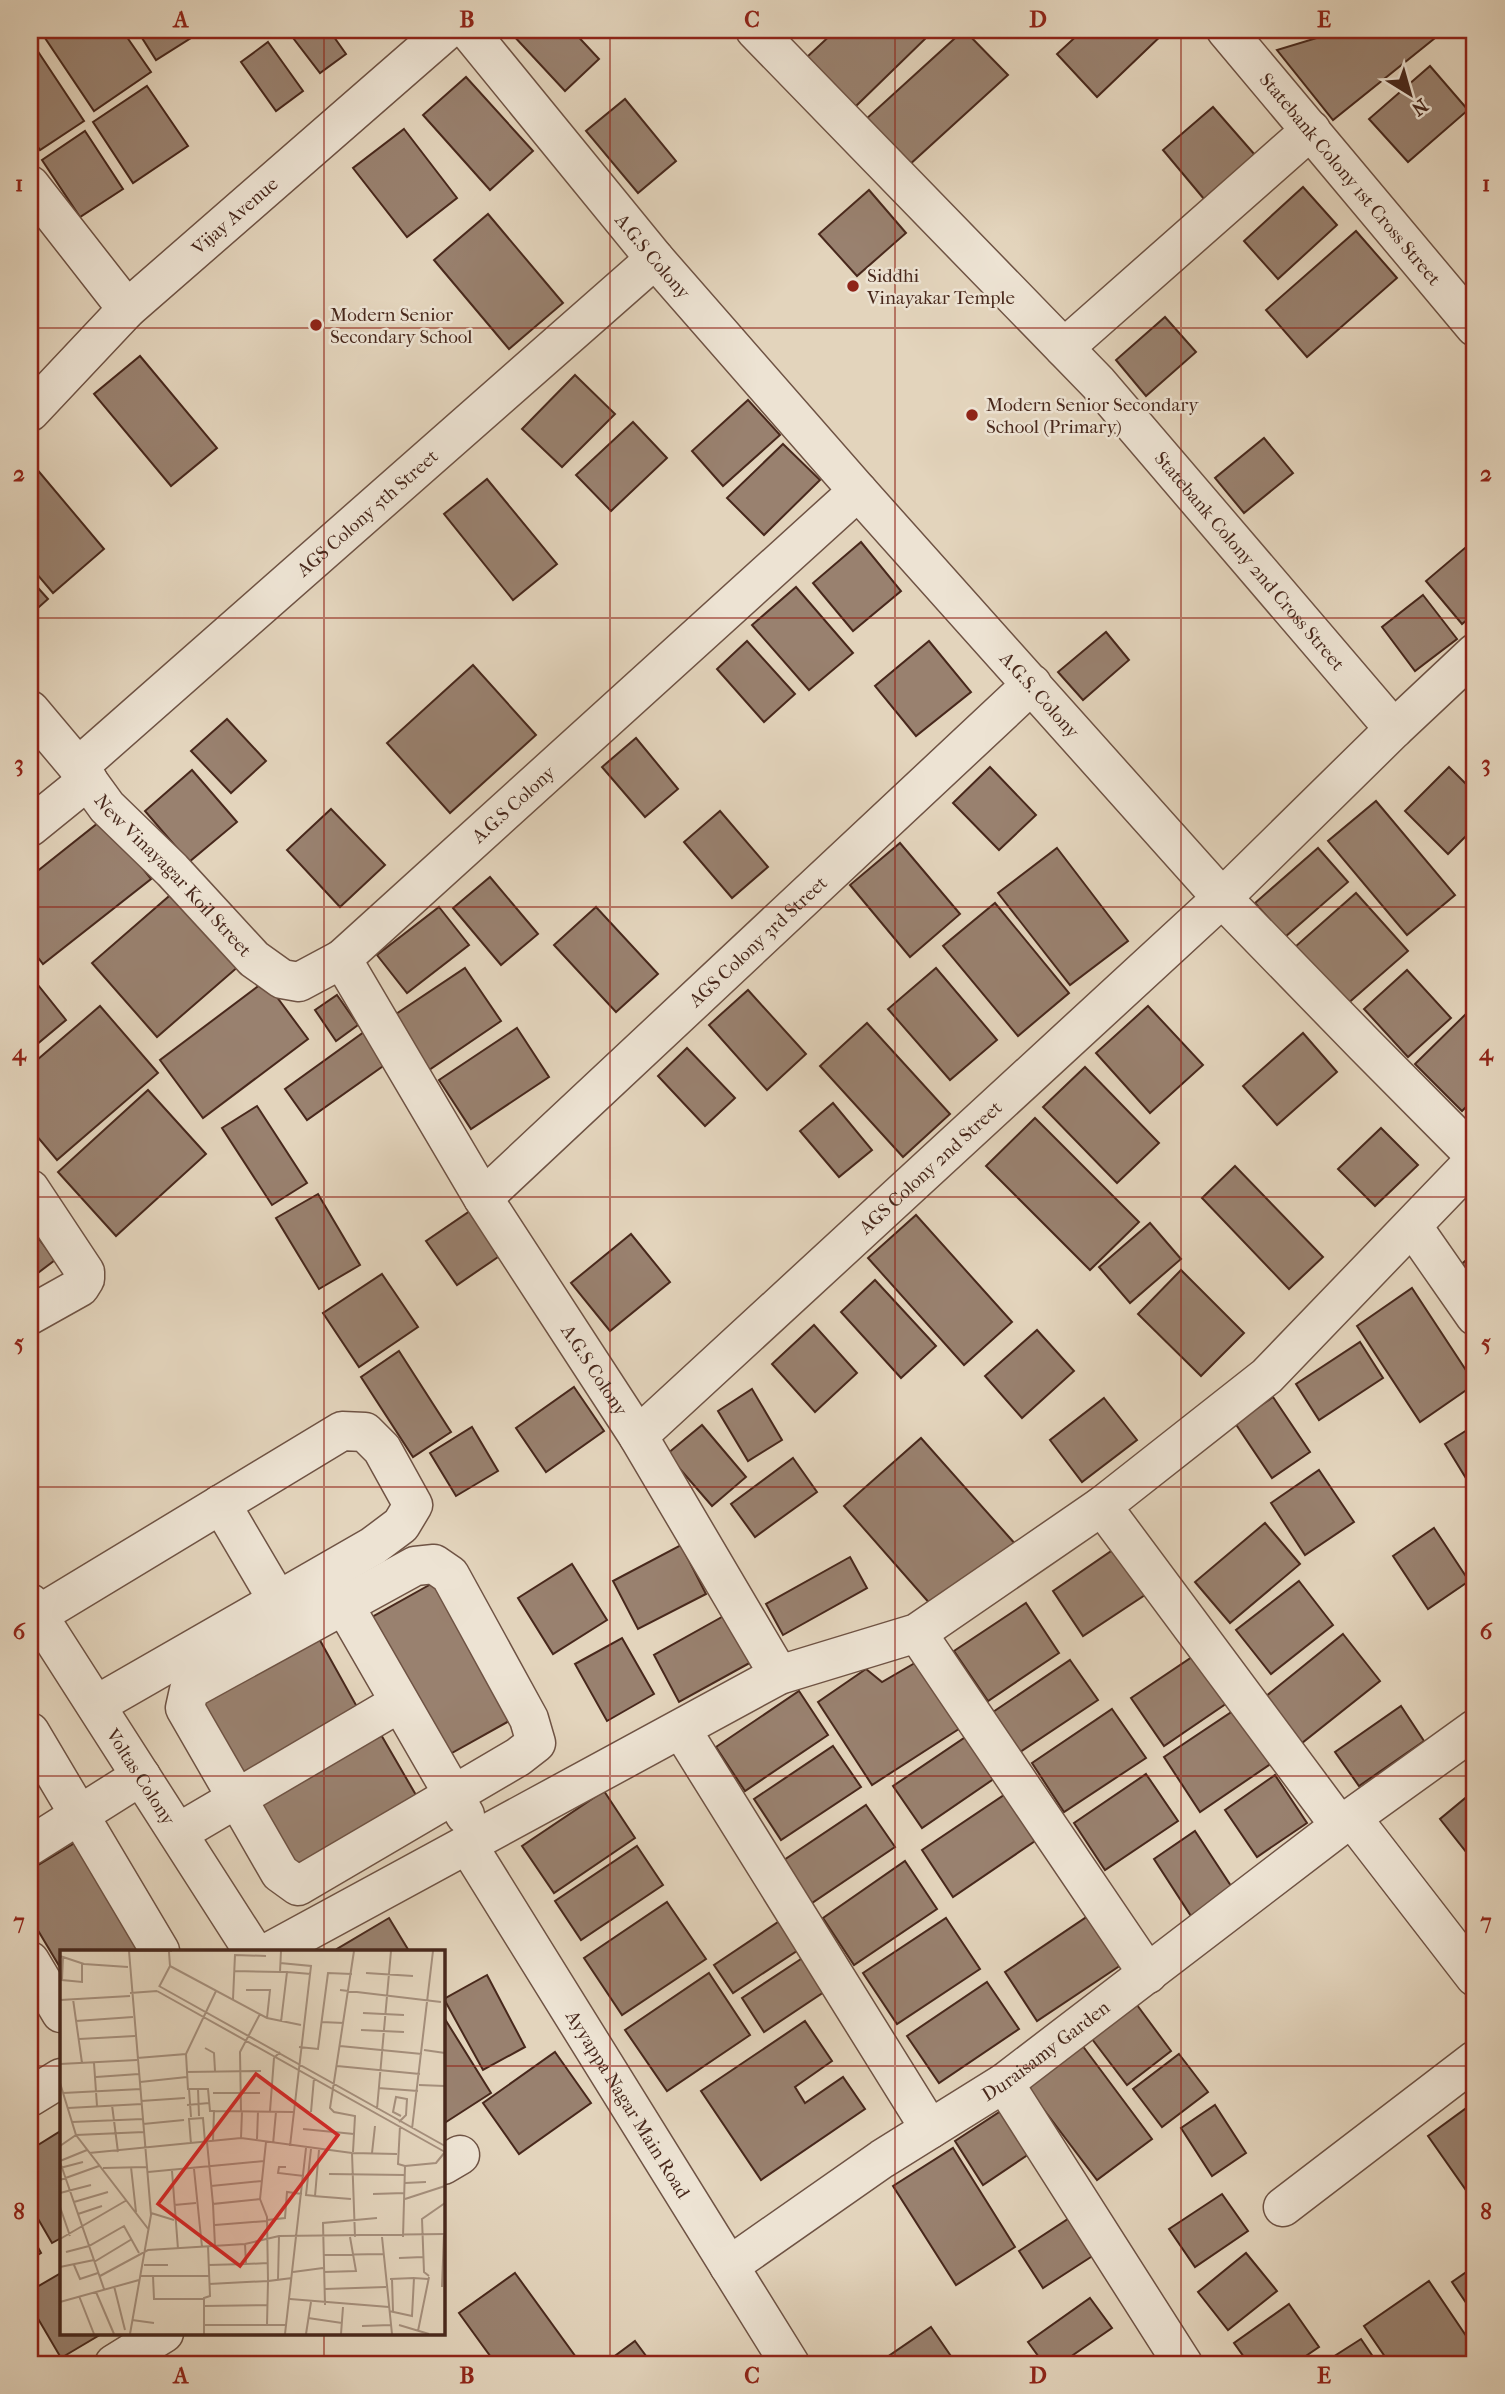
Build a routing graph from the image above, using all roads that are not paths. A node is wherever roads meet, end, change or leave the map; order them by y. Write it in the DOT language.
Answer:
graph roads {
  1 [pos="447,30"];
  2 [pos="468,30"];
  3 [pos="755,30"];
  4 [pos="1226,30"];
  5 [pos="1311,130"];
  6 [pos="30,185"];
  7 [pos="655,259"];
  8 [pos="127,309"];
  9 [pos="1475,327"];
  10 [pos="1064,348"];
  11 [pos="30,412"];
  12 [pos="858,491"];
  13 [pos="1475,653"];
  14 [pos="1032,684"];
  15 [pos="30,710"];
  16 [pos="1394,729"];
  17 [pos="83,774"];
  18 [pos="30,827"];
  19 [pos="1222,898"];
  20 [pos="342,959"];
  21 [pos="1475,1158"];
  22 [pos="30,1189"];
  23 [pos="483,1198"];
  24 [pos="1413,1227"];
  25 [pos="30,1315"];
  26 [pos="1475,1316"];
  27 [pos="638,1436"];
  28 [pos="220,1504"];
  29 [pos="1102,1506"];
  30 [pos="278,1601"];
  31 [pos="344,1605"];
  32 [pos="38,1628"];
  33 [pos="917,1633"];
  34 [pos="779,1675"];
  35 [pos="399,1703"];
  36 [pos="96,1705"];
  37 [pos="681,1729"];
  38 [pos="1475,1729"];
  39 [pos="30,1732"];
  40 [pos="141,1776"];
  41 [pos="453,1795"];
  42 [pos="237,1798"];
  43 [pos="79,1815"];
  44 [pos="1346,1822"];
  45 [pos="178,1833"];
  46 [pos="472,1841"];
  47 [pos="30,1846"];
  48 [pos="159,1950"];
  49 [pos="253,1950"];
  50 [pos="273,1950"];
  51 [pos="30,1961"];
  52 [pos="1148,1974"];
  53 [pos="1475,1977"];
  54 [pos="60,2011"];
  55 [pos="1475,2060"];
  56 [pos="60,2079"];
  57 [pos="1004,2083"];
  58 [pos="30,2097"];
  59 [pos="930,2129"];
  60 [pos="1283,2207"];
  61 [pos="729,2266"];
  62 [pos="162,2334"];
  63 [pos="114,2364"];
  64 [pos="790,2364"];
  65 [pos="1183,2364"];
  1 -- 8 [label="street, Vijay Avenue"];
  2 -- 7 [label="street, A.G.S Colony"];
  3 -- 10 [label="street, Statebank Colony 2nd Cross Street"];
  4 -- 5 [label="street, Statebank Colony 1st Cross Street"];
  5 -- 9 [label="street, Statebank Colony 1st Cross Street"];
  5 -- 10 [label="street"];
  6 -- 8 [label="street"];
  7 -- 12 [label="street, A.G.S Colony"];
  7 -- 17 [label="street, AGS Colony 5th Street"];
  8 -- 11 [label="street, Vijay Avenue"];
  10 -- 16 [label="street, Statebank Colony 2nd Cross Street"];
  12 -- 14 [label="street, A.G.S. Colony"];
  12 -- 20 [label="street, A.G.S Colony"];
  13 -- 16 [label="street, AGS Colony 2nd Street"];
  14 -- 19 [label="street, A.G.S. Colony"];
  14 -- 23 [label="street, AGS Colony 3rd Street"];
  15 -- 17 [label="street, New Vinayagar Koil Street"];
  16 -- 19 [label="street, AGS Colony 2nd Street"];
  17 -- 18 [label="street, AGS Colony 5th Street"];
  17 -- 20 [label="street, New Vinayagar Koil Street"];
  19 -- 21 [label="street, A.G.S. Colony"];
  19 -- 27 [label="street, AGS Colony 2nd Street"];
  20 -- 23 [label="street, A.G.S Colony"];
  21 -- 24 [label="street"];
  22 -- 25 [label="street"];
  23 -- 27 [label="street, A.G.S Colony"];
  24 -- 26 [label="street"];
  24 -- 29 [label="street"];
  27 -- 34 [label="street, A.G.S Colony"];
  28 -- 30 [label="street"];
  28 -- 30 [label="street"];
  28 -- 32 [label="street"];
  29 -- 33 [label="street"];
  29 -- 44 [label="street"];
  30 -- 36 [label="street"];
  31 -- 35 [label="street, Ayyappa Nagar Main Road"];
  31 -- 41 [label="street"];
  31 -- 42 [label="street"];
  32 -- 36 [label="street, Voltas Colony"];
  33 -- 34 [label="street"];
  33 -- 52 [label="street"];
  34 -- 37 [label="street"];
  35 -- 41 [label="street, Ayyappa Nagar Main Road"];
  35 -- 42 [label="street"];
  36 -- 40 [label="street, Voltas Colony"];
  37 -- 46 [label="street"];
  37 -- 59 [label="street"];
  38 -- 44 [label="street, Duraisamy Garden"];
  39 -- 43 [label="street"];
  40 -- 43 [label="street"];
  40 -- 45 [label="street, Voltas Colony"];
  41 -- 42 [label="street"];
  41 -- 46 [label="street, Ayyappa Nagar Main Road"];
  42 -- 45 [label="street"];
  43 -- 47 [label="street"];
  43 -- 48 [label="street"];
  44 -- 52 [label="street, Duraisamy Garden"];
  44 -- 53 [label="street"];
  45 -- 49 [label="street, Voltas Colony"];
  46 -- 50 [label="street"];
  46 -- 61 [label="street, Ayyappa Nagar Main Road"];
  51 -- 54 [label="street"];
  52 -- 57 [label="street, Duraisamy Garden"];
  55 -- 60 [label="street"];
  56 -- 58 [label="street"];
  57 -- 59 [label="street, Duraisamy Garden"];
  57 -- 65 [label="street"];
  59 -- 61 [label="street, Duraisamy Garden"];
  61 -- 64 [label="street, Ayyappa Nagar Main Road"];
  62 -- 63 [label="street"];
}
